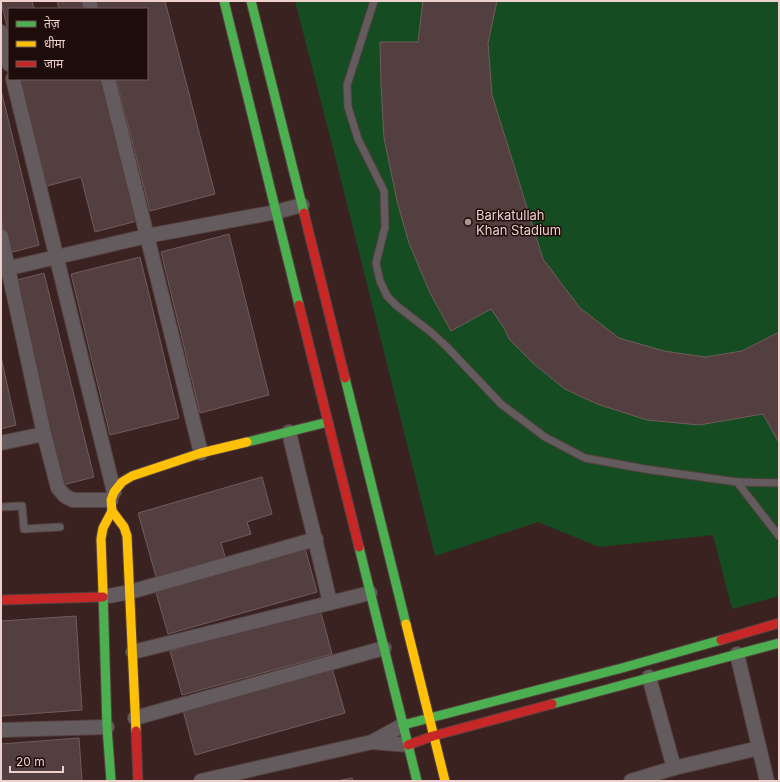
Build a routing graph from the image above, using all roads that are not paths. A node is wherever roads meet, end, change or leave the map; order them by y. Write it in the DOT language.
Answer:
graph roads {
  1 [pos="224,1"];
  2 [pos="252,1"];
  3 [pos="374,1"];
  4 [pos="1,32"];
  5 [pos="8,60"];
  6 [pos="13,80"];
  7 [pos="108,80"];
  8 [pos="302,205"];
  9 [pos="276,212"];
  10 [pos="1,236"];
  11 [pos="147,236"];
  12 [pos="56,258"];
  13 [pos="5,269"];
  14 [pos="328,422"];
  15 [pos="289,432"];
  16 [pos="44,434"];
  17 [pos="1,443"];
  18 [pos="201,453"];
  19 [pos="737,482"];
  20 [pos="779,483"];
  21 [pos="112,501"];
  22 [pos="1,506"];
  23 [pos="60,527"];
  24 [pos="779,536"];
  25 [pos="316,538"];
  26 [pos="130,592"];
  27 [pos="370,593"];
  28 [pos="103,597"];
  29 [pos="1,600"];
  30 [pos="330,603"];
  31 [pos="779,623"];
  32 [pos="779,643"];
  33 [pos="384,648"];
  34 [pos="133,652"];
  35 [pos="737,654"];
  36 [pos="649,677"];
  37 [pos="135,718"];
  38 [pos="429,718"];
  39 [pos="403,725"];
  40 [pos="107,727"];
  41 [pos="1,730"];
  42 [pos="434,736"];
  43 [pos="372,742"];
  44 [pos="408,745"];
  45 [pos="760,748"];
  46 [pos="674,768"];
  47 [pos="111,781"];
  48 [pos="138,781"];
  49 [pos="201,781"];
  50 [pos="418,781"];
  51 [pos="445,781"];
  52 [pos="631,781"];
  53 [pos="768,781"];
  1 -- 9 [label="street"];
  2 -- 8 [label="street"];
  3 -- 19 [label="lane"];
  4 -- 5 [label="street"];
  6 -- 12 [label="street"];
  7 -- 11 [label="street"];
  8 -- 9 [label="street"];
  8 -- 38 [label="street"];
  9 -- 11 [label="street"];
  9 -- 14 [label="street"];
  10 -- 13 [label="street"];
  11 -- 12 [label="street"];
  11 -- 18 [label="street"];
  12 -- 13 [label="street"];
  12 -- 21 [label="street"];
  13 -- 16 [label="street"];
  14 -- 15 [label="street"];
  14 -- 27 [label="street"];
  15 -- 18 [label="street"];
  15 -- 25 [label="street"];
  16 -- 17 [label="street"];
  16 -- 21 [label="street"];
  18 -- 21 [label="street"];
  19 -- 20 [label="lane"];
  19 -- 24 [label="lane"];
  21 -- 26 [label="street"];
  21 -- 28 [label="street"];
  22 -- 23 [label="lane"];
  25 -- 26 [label="street"];
  25 -- 30 [label="street"];
  26 -- 28 [label="street"];
  26 -- 34 [label="street"];
  27 -- 30 [label="street"];
  27 -- 33 [label="street"];
  28 -- 29 [label="street"];
  28 -- 40 [label="street"];
  30 -- 34 [label="street"];
  31 -- 38 [label="street"];
  32 -- 35 [label="street"];
  33 -- 37 [label="street"];
  33 -- 39 [label="street"];
  34 -- 37 [label="street"];
  35 -- 36 [label="street"];
  35 -- 45 [label="street"];
  36 -- 42 [label="street"];
  36 -- 46 [label="street"];
  37 -- 48 [label="street"];
  38 -- 39 [label="street"];
  38 -- 42 [label="street"];
  39 -- 43 [label="street"];
  39 -- 44 [label="street"];
  40 -- 41 [label="street"];
  40 -- 47 [label="street"];
  42 -- 44 [label="street"];
  42 -- 51 [label="street"];
  43 -- 44 [label="street"];
  43 -- 49 [label="street"];
  44 -- 50 [label="street"];
  45 -- 46 [label="street"];
  45 -- 53 [label="street"];
  46 -- 52 [label="street"];
}
